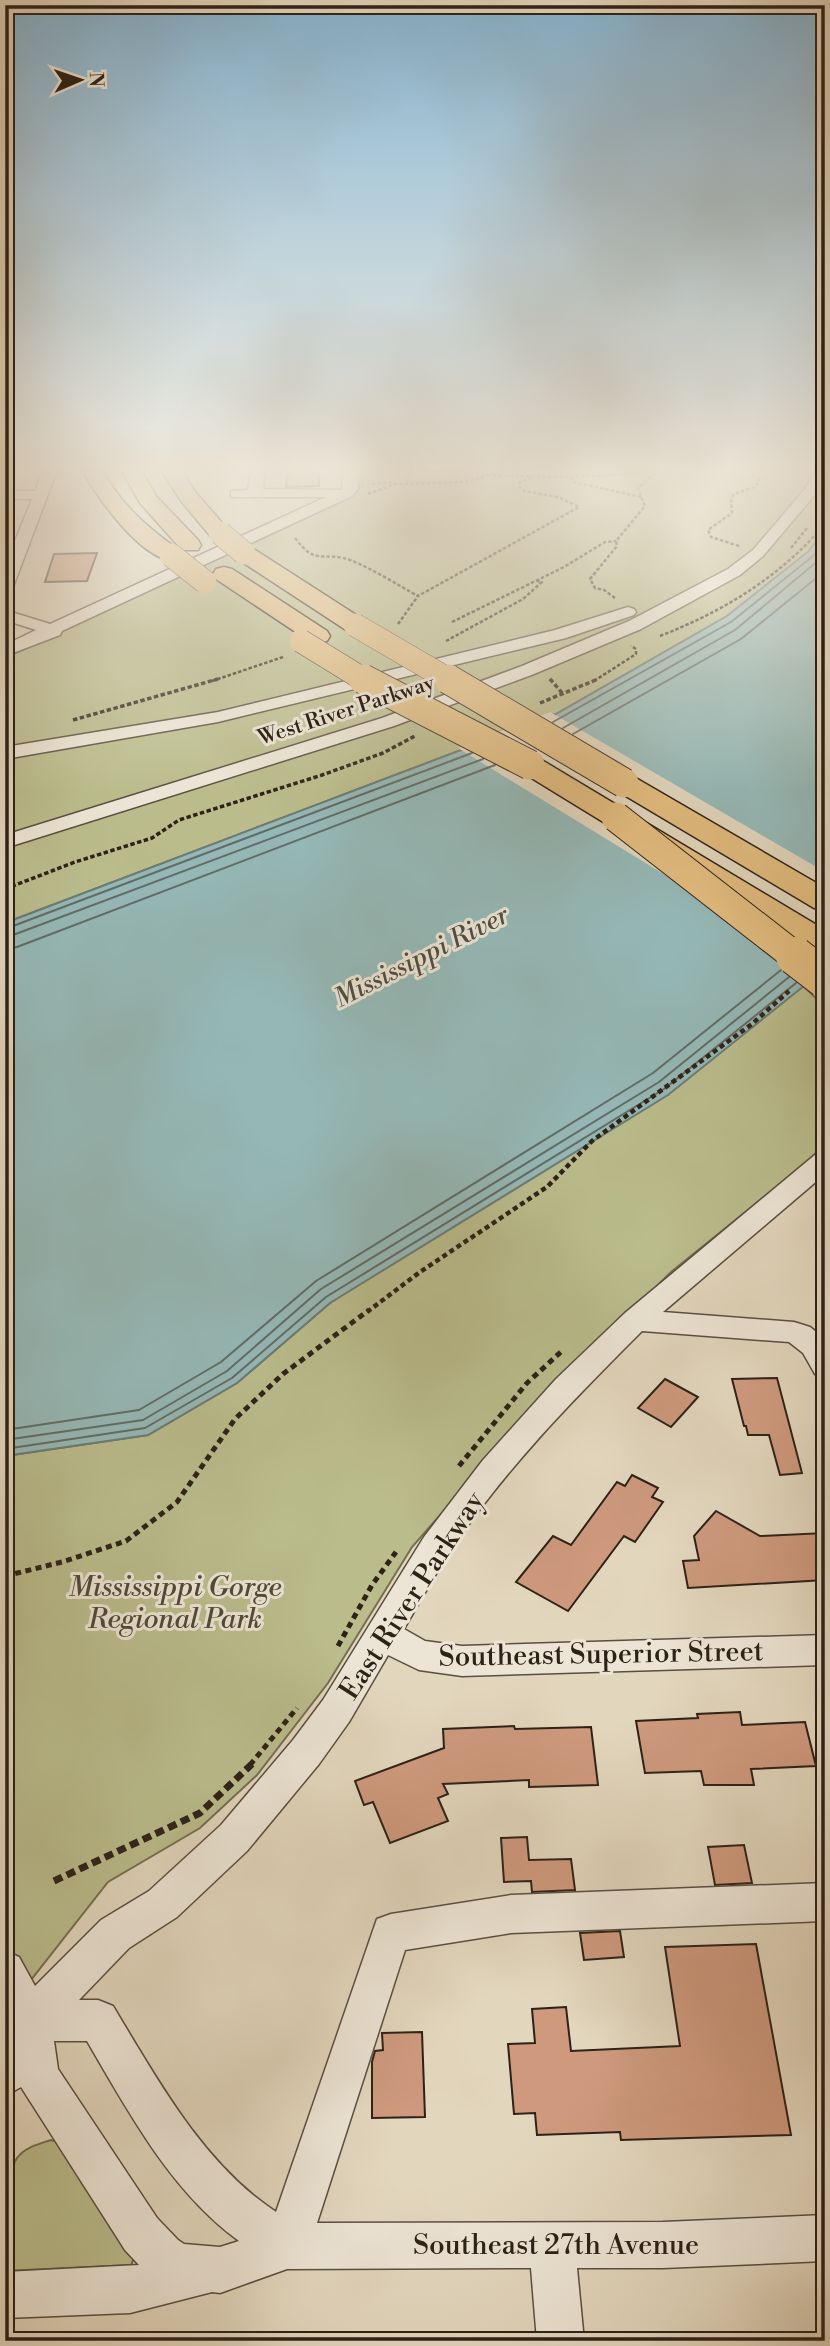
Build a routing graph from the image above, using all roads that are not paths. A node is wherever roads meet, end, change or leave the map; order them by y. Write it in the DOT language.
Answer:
graph roads {
  1 [pos="179,574"];
  2 [pos="210,574"];
  3 [pos="276,574"];
  4 [pos="729,574"];
  5 [pos="691,594"];
  6 [pos="5,615"];
  7 [pos="54,631"];
  8 [pos="560,634"];
  9 [pos="589,645"];
  10 [pos="5,651"];
  11 [pos="5,753"];
  12 [pos="624,783"];
  13 [pos="616,817"];
  14 [pos="5,842"];
  15 [pos="825,887"];
  16 [pos="825,901"];
  17 [pos="825,944"];
  18 [pos="811,981"];
  19 [pos="825,1160"];
  20 [pos="635,1320"];
  21 [pos="825,1366"];
  22 [pos="383,1635"];
  23 [pos="825,1650"];
  24 [pos="825,1902"];
  25 [pos="5,1971"];
  26 [pos="18,2026"];
  27 [pos="5,2075"];
  28 [pos="825,2238"];
  29 [pos="552,2244"];
  30 [pos="287,2246"];
  31 [pos="220,2270"];
  32 [pos="5,2295"];
  33 [pos="561,2341"];
  1 -- 7 [label="street"];
  2 -- 13 [label="highway, bridge"];
  3 -- 12 [label="highway, bridge"];
  4 -- 5 [label="street, West River Parkway"];
  5 -- 8 [label="street, West River Parkway"];
  5 -- 9 [label="street, West River Parkway"];
  6 -- 7 [label="street"];
  7 -- 10 [label="street"];
  8 -- 9 [label="street"];
  8 -- 11 [label="street, West River Parkway"];
  9 -- 14 [label="street, West River Parkway"];
  12 -- 15 [label="highway"];
  12 -- 16 [label="highway"];
  13 -- 17 [label="highway, bridge"];
  13 -- 18 [label="highway, bridge"];
  19 -- 20 [label="street, East River Parkway"];
  20 -- 21 [label="street"];
  20 -- 22 [label="street, East River Parkway"];
  22 -- 23 [label="street, Southeast Superior Street"];
  22 -- 26 [label="street, East River Parkway"];
  24 -- 30 [label="street"];
  25 -- 26 [label="street"];
  26 -- 27 [label="street, East River Parkway"];
  26 -- 30 [label="street"];
  26 -- 31 [label="street, Southeast 27th Avenue"];
  28 -- 29 [label="street, Southeast 27th Avenue"];
  29 -- 30 [label="street, Southeast 27th Avenue"];
  29 -- 33 [label="street"];
  30 -- 31 [label="street, Southeast 27th Avenue"];
  31 -- 32 [label="street"];
}
